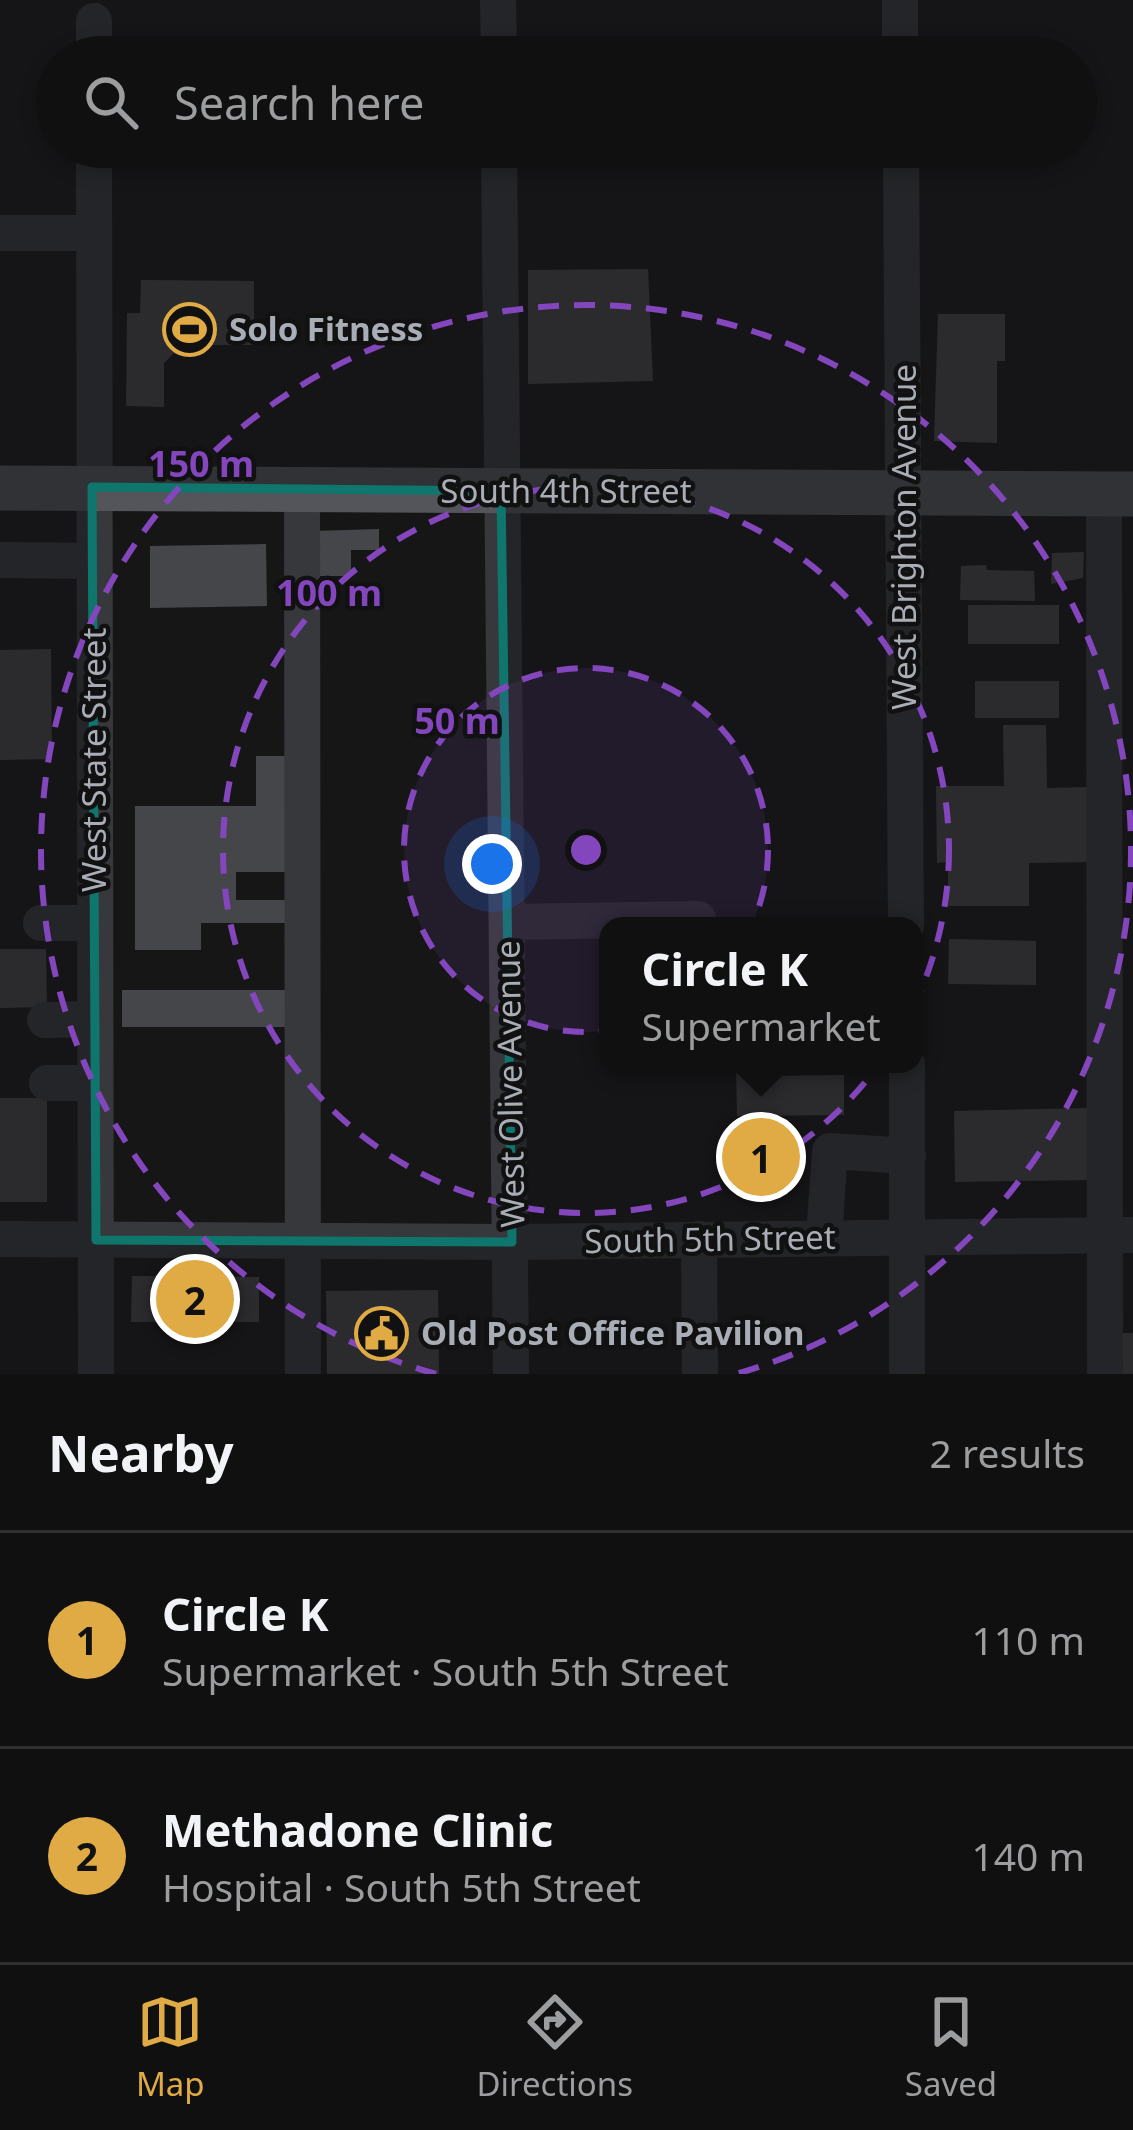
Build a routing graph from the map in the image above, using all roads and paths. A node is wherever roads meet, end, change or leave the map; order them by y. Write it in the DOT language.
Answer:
graph roads {
  1 [pos="499,0"];
  2 [pos="900,0"];
  3 [pos="499,36"];
  4 [pos="900,36"];
  5 [pos="94,168"];
  6 [pos="499,168"];
  7 [pos="901,168"];
  8 [pos="0,217"];
  9 [pos="94,225"];
  10 [pos="0,233"];
  11 [pos="92,487"];
  12 [pos="0,488"];
  13 [pos="302,489"];
  14 [pos="502,491"];
  15 [pos="903,493"];
  16 [pos="1118,494"];
  17 [pos="0,560"];
  18 [pos="93,561"];
  19 [pos="906,917"];
  20 [pos="599,921"];
  21 [pos="508,922"];
  22 [pos="41,923"];
  23 [pos="94,923"];
  24 [pos="95,1019"];
  25 [pos="45,1020"];
  26 [pos="908,1073"];
  27 [pos="47,1083"];
  28 [pos="95,1083"];
  29 [pos="908,1156"];
  30 [pos="1119,1235"];
  31 [pos="909,1236"];
  32 [pos="824,1237"];
  33 [pos="0,1238"];
  34 [pos="699,1239"];
  35 [pos="96,1240"];
  36 [pos="302,1241"];
  37 [pos="512,1242"];
  38 [pos="96,1374"];
  39 [pos="303,1374"];
  40 [pos="512,1374"];
  41 [pos="700,1374"];
  42 [pos="907,1374"];
  43 [pos="1105,1374"];
  1 -- 3 [label="street"];
  2 -- 4 [label="street"];
  5 -- 9 [label="street, West State Street"];
  6 -- 14 [label="street, West Olive Avenue"];
  7 -- 15 [label="street, West Brighton Avenue"];
  8 -- 9 [label="street"];
  9 -- 10 [label="street"];
  9 -- 11 [label="street, West State Street"];
  11 -- 12 [label="main road, South 4th Street"];
  11 -- 13 [label="main road, South 4th Street"];
  11 -- 18 [label="street, West State Street"];
  13 -- 14 [label="main road, South 4th Street"];
  13 -- 36 [label="street"];
  14 -- 15 [label="main road, South 4th Street"];
  14 -- 21 [label="street, West Olive Avenue"];
  15 -- 16 [label="main road, South 4th Street"];
  15 -- 19 [label="street, West Brighton Avenue"];
  16 -- 30 [label="street"];
  17 -- 18 [label="street"];
  18 -- 23 [label="street, West State Street"];
  20 -- 21 [label="street"];
  21 -- 37 [label="street, West Olive Avenue"];
  22 -- 23 [label="street"];
  23 -- 24 [label="street, West State Street"];
  24 -- 25 [label="street"];
  24 -- 28 [label="street, West State Street"];
  26 -- 29 [label="street"];
  27 -- 28 [label="street"];
  28 -- 35 [label="street, West State Street"];
  29 -- 31 [label="street"];
  29 -- 32 [label="street"];
  30 -- 31 [label="street, South 5th Street"];
  30 -- 43 [label="street"];
  31 -- 32 [label="street, South 5th Street"];
  31 -- 42 [label="street"];
  32 -- 34 [label="street, South 5th Street"];
  33 -- 35 [label="street, South 5th Street"];
  34 -- 37 [label="street, South 5th Street"];
  34 -- 41 [label="street"];
  35 -- 36 [label="street, South 5th Street"];
  35 -- 38 [label="street, West State Street"];
  36 -- 37 [label="street, South 5th Street"];
  36 -- 39 [label="street"];
  37 -- 40 [label="street, West Olive Avenue"];
}
